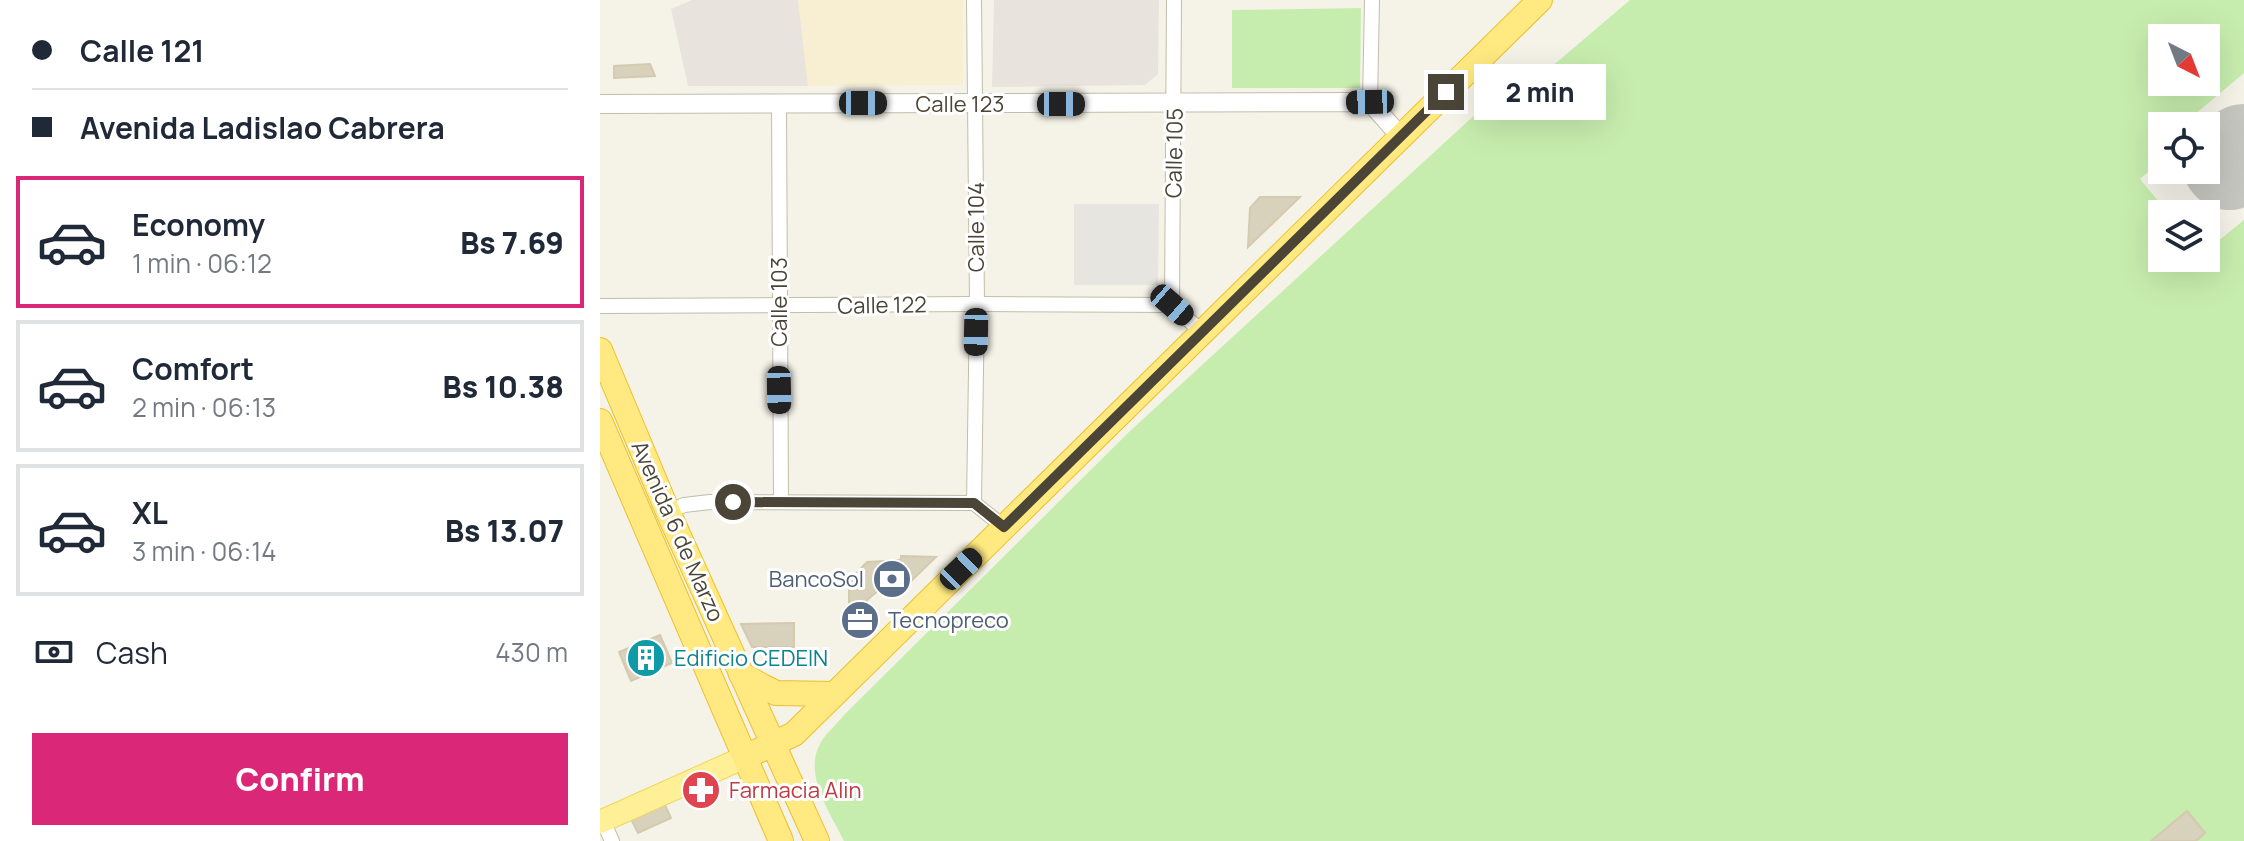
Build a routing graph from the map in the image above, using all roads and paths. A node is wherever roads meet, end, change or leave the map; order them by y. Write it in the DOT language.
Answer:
graph roads {
  1 [pos="974,0"];
  2 [pos="1174,0"];
  3 [pos="1372,0"];
  4 [pos="1540,0"];
  5 [pos="1370,102"];
  6 [pos="779,103"];
  7 [pos="600,104"];
  8 [pos="976,104"];
  9 [pos="1174,104"];
  10 [pos="1401,137"];
  11 [pos="977,304"];
  12 [pos="1172,305"];
  13 [pos="600,306"];
  14 [pos="778,306"];
  15 [pos="1202,332"];
  16 [pos="600,350"];
  17 [pos="600,421"];
  18 [pos="781,501"];
  19 [pos="974,503"];
  20 [pos="668,512"];
  21 [pos="1004,527"];
  22 [pos="741,674"];
  23 [pos="834,694"];
  24 [pos="773,745"];
  25 [pos="745,757"];
  26 [pos="605,828"];
  27 [pos="781,841"];
  28 [pos="817,841"];
  1 -- 8 [label="street, Calle 104"];
  2 -- 9 [label="street, Calle 105"];
  3 -- 5 [label="street"];
  4 -- 10 [label="highway"];
  5 -- 9 [label="street, Calle 123"];
  5 -- 10 [label="street"];
  6 -- 7 [label="street, Calle 123"];
  6 -- 8 [label="street, Calle 123"];
  6 -- 14 [label="street, Calle 103"];
  8 -- 9 [label="street, Calle 123"];
  8 -- 11 [label="street, Calle 104"];
  9 -- 12 [label="street, Calle 105"];
  10 -- 15 [label="highway"];
  11 -- 12 [label="street, Calle 122"];
  11 -- 14 [label="street, Calle 122"];
  11 -- 19 [label="street, Calle 104"];
  12 -- 15 [label="street"];
  13 -- 14 [label="street, Calle 122"];
  14 -- 18 [label="street, Calle 103"];
  15 -- 21 [label="highway"];
  16 -- 20 [label="highway, Avenida 6 de Marzo"];
  17 -- 25 [label="highway, Avenida 6 de Marzo"];
  18 -- 19 [label="street"];
  18 -- 20 [label="street"];
  19 -- 21 [label="street"];
  20 -- 22 [label="highway, Avenida 6 de Marzo"];
  21 -- 23 [label="highway"];
  22 -- 23 [label="highway"];
  22 -- 24 [label="highway, Avenida 6 de Marzo"];
  23 -- 24 [label="highway"];
  24 -- 25 [label="highway"];
  24 -- 28 [label="highway, Avenida 6 de Marzo"];
  25 -- 26 [label="main road"];
  25 -- 27 [label="highway, Avenida 6 de Marzo"];
}
